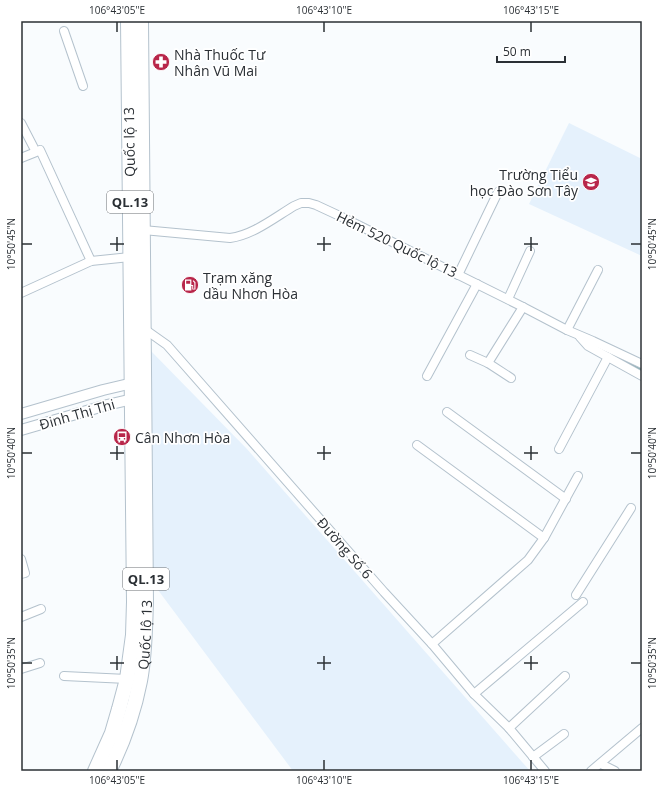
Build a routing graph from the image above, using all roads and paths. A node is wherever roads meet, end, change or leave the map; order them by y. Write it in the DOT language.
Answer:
graph roads {
  1 [pos="128,21"];
  2 [pos="141,21"];
  3 [pos="64,31"];
  4 [pos="83,86"];
  5 [pos="21,123"];
  6 [pos="38,151"];
  7 [pos="21,158"];
  8 [pos="498,192"];
  9 [pos="143,230"];
  10 [pos="530,251"];
  11 [pos="130,257"];
  12 [pos="91,260"];
  13 [pos="598,270"];
  14 [pos="458,275"];
  15 [pos="477,284"];
  16 [pos="21,293"];
  17 [pos="508,299"];
  18 [pos="523,307"];
  19 [pos="143,328"];
  20 [pos="567,330"];
  21 [pos="578,335"];
  22 [pos="470,355"];
  23 [pos="608,357"];
  24 [pos="488,363"];
  25 [pos="642,364"];
  26 [pos="427,376"];
  27 [pos="642,376"];
  28 [pos="511,378"];
  29 [pos="138,382"];
  30 [pos="138,398"];
  31 [pos="447,412"];
  32 [pos="21,414"];
  33 [pos="21,430"];
  34 [pos="417,445"];
  35 [pos="559,449"];
  36 [pos="578,476"];
  37 [pos="566,500"];
  38 [pos="630,508"];
  39 [pos="544,538"];
  40 [pos="21,559"];
  41 [pos="21,574"];
  42 [pos="576,595"];
  43 [pos="584,602"];
  44 [pos="41,610"];
  45 [pos="21,617"];
  46 [pos="432,644"];
  47 [pos="40,663"];
  48 [pos="21,669"];
  49 [pos="64,676"];
  50 [pos="565,676"];
  51 [pos="127,679"];
  52 [pos="474,694"];
  53 [pos="509,728"];
  54 [pos="642,728"];
  55 [pos="564,734"];
  56 [pos="533,757"];
  57 [pos="601,764"];
  58 [pos="95,771"];
  59 [pos="109,771"];
  60 [pos="545,771"];
  61 [pos="591,771"];
  62 [pos="615,771"];
  1 -- 11 [label="highway, Quốc lộ 13 / QL.13"];
  2 -- 9 [label="highway, Quốc lộ 13 / QL.13"];
  3 -- 4 [label="street"];
  5 -- 6 [label="street"];
  6 -- 7 [label="street"];
  6 -- 12 [label="street"];
  8 -- 14 [label="street"];
  9 -- 14 [label="street, Hẻm 520 Quốc lộ 13"];
  9 -- 19 [label="highway, Quốc lộ 13 / QL.13"];
  10 -- 17 [label="street"];
  11 -- 12 [label="street"];
  11 -- 29 [label="highway, Quốc lộ 13 / QL.13"];
  12 -- 16 [label="street"];
  13 -- 20 [label="street"];
  14 -- 15 [label="street, Hẻm 520 Quốc lộ 13"];
  15 -- 17 [label="street, Hẻm 520 Quốc lộ 13"];
  15 -- 26 [label="street"];
  17 -- 18 [label="street, Hẻm 520 Quốc lộ 13"];
  18 -- 20 [label="street, Hẻm 520 Quốc lộ 13"];
  18 -- 24 [label="street"];
  19 -- 29 [label="highway, Quốc lộ 13 / QL.13"];
  19 -- 46 [label="street, Đường Số 6"];
  20 -- 21 [label="street, Hẻm 520 Quốc lộ 13"];
  21 -- 23 [label="street"];
  21 -- 25 [label="street, Hẻm 520 Quốc lộ 13"];
  22 -- 24 [label="street"];
  23 -- 27 [label="street"];
  23 -- 35 [label="street"];
  24 -- 28 [label="street"];
  29 -- 30 [label="highway, Quốc lộ 13 / QL.13"];
  29 -- 32 [label="street, Đinh Thị Thi"];
  30 -- 33 [label="street, Đinh Thị Thi"];
  30 -- 51 [label="highway, Quốc lộ 13 / QL.13"];
  30 -- 59 [label="highway, Quốc lộ 13 / QL.13"];
  31 -- 37 [label="street"];
  34 -- 39 [label="street"];
  36 -- 37 [label="street"];
  37 -- 39 [label="street"];
  38 -- 42 [label="street"];
  39 -- 46 [label="street"];
  40 -- 41 [label="street"];
  43 -- 52 [label="street"];
  44 -- 45 [label="street"];
  46 -- 52 [label="street, Đường Số 6"];
  47 -- 48 [label="street"];
  49 -- 51 [label="street"];
  50 -- 53 [label="street"];
  51 -- 58 [label="highway, Quốc lộ 13 / QL.13"];
  52 -- 53 [label="street, Đường Số 6"];
  53 -- 56 [label="street, Đường Số 6"];
  54 -- 57 [label="street"];
  55 -- 56 [label="street"];
  56 -- 60 [label="street, Đường Số 6"];
  57 -- 61 [label="street"];
  57 -- 62 [label="street"];
}
